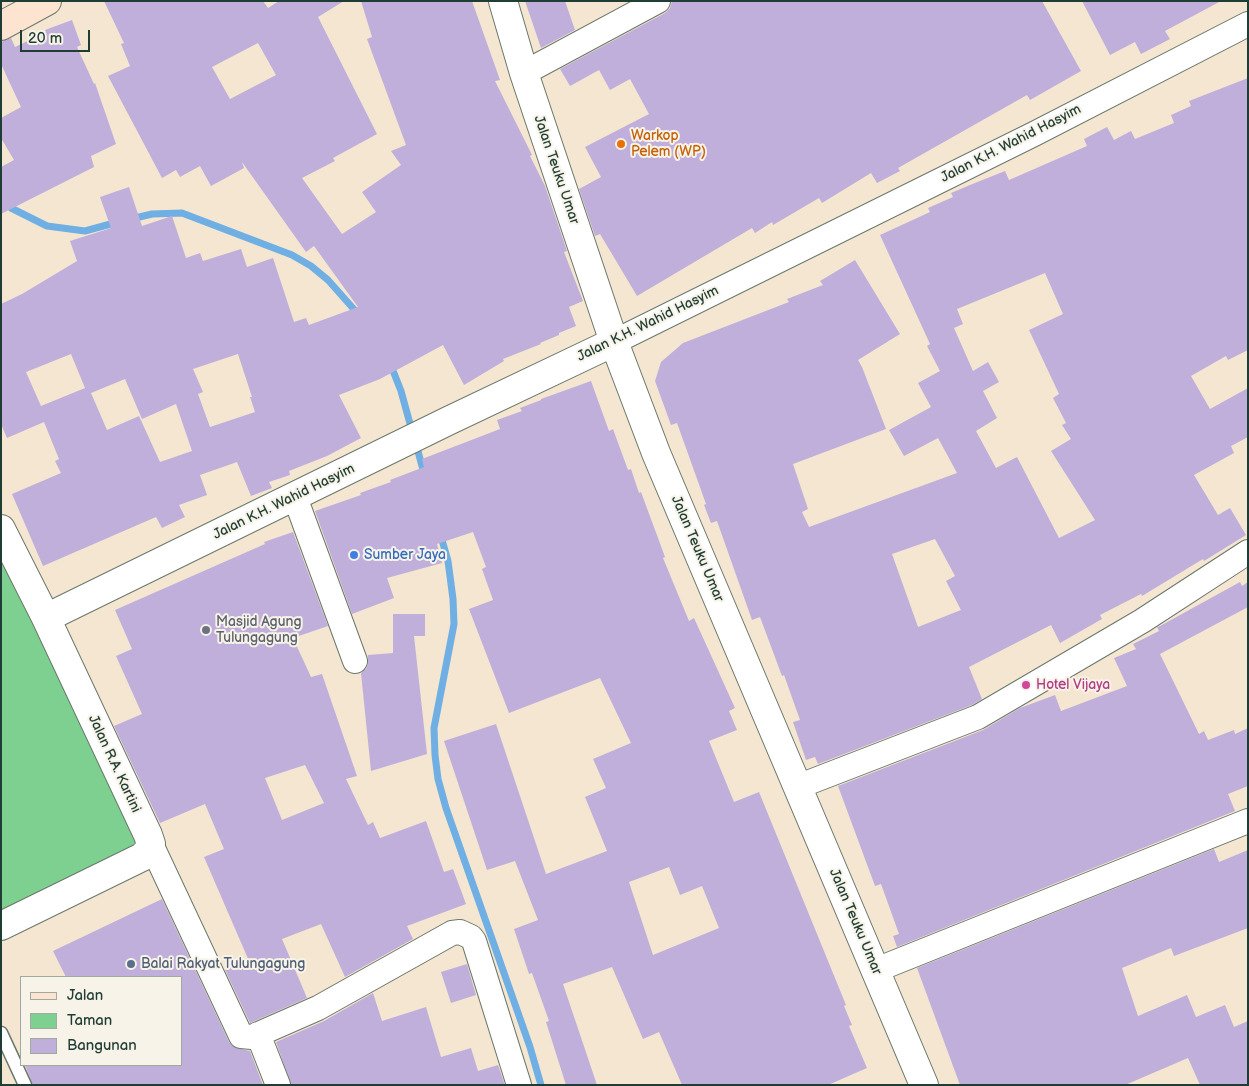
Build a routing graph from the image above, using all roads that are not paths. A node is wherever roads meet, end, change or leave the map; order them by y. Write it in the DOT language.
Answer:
graph roads {
  1 [pos="503,1"];
  2 [pos="658,1"];
  3 [pos="31,5"];
  4 [pos="1248,24"];
  5 [pos="1,26"];
  6 [pos="524,74"];
  7 [pos="614,342"];
  8 [pos="295,496"];
  9 [pos="1,529"];
  10 [pos="1248,552"];
  11 [pos="46,618"];
  12 [pos="355,661"];
  13 [pos="797,787"];
  14 [pos="1248,821"];
  15 [pos="151,844"];
  16 [pos="1,926"];
  17 [pos="876,970"];
  18 [pos="1,1033"];
  19 [pos="258,1034"];
  20 [pos="25,1085"];
  21 [pos="278,1085"];
  22 [pos="519,1085"];
  23 [pos="924,1085"];
  1 -- 6 [label="street, Jalan Teuku Umar"];
  2 -- 6 [label="street"];
  3 -- 5 [label="main road"];
  4 -- 7 [label="street, Jalan K.H. Wahid Hasyim"];
  6 -- 7 [label="street, Jalan Teuku Umar"];
  7 -- 8 [label="street, Jalan K.H. Wahid Hasyim"];
  7 -- 13 [label="street, Jalan Teuku Umar"];
  8 -- 11 [label="street, Jalan K.H. Wahid Hasyim"];
  8 -- 12 [label="street"];
  9 -- 11 [label="street, Jalan R.A. Kartini"];
  10 -- 13 [label="street"];
  11 -- 15 [label="street, Jalan R.A. Kartini"];
  13 -- 17 [label="street, Jalan Teuku Umar"];
  14 -- 17 [label="street"];
  15 -- 16 [label="street"];
  15 -- 19 [label="street"];
  17 -- 23 [label="street, Jalan Teuku Umar"];
  18 -- 20 [label="lane"];
  19 -- 21 [label="street"];
  19 -- 22 [label="street"];
}
